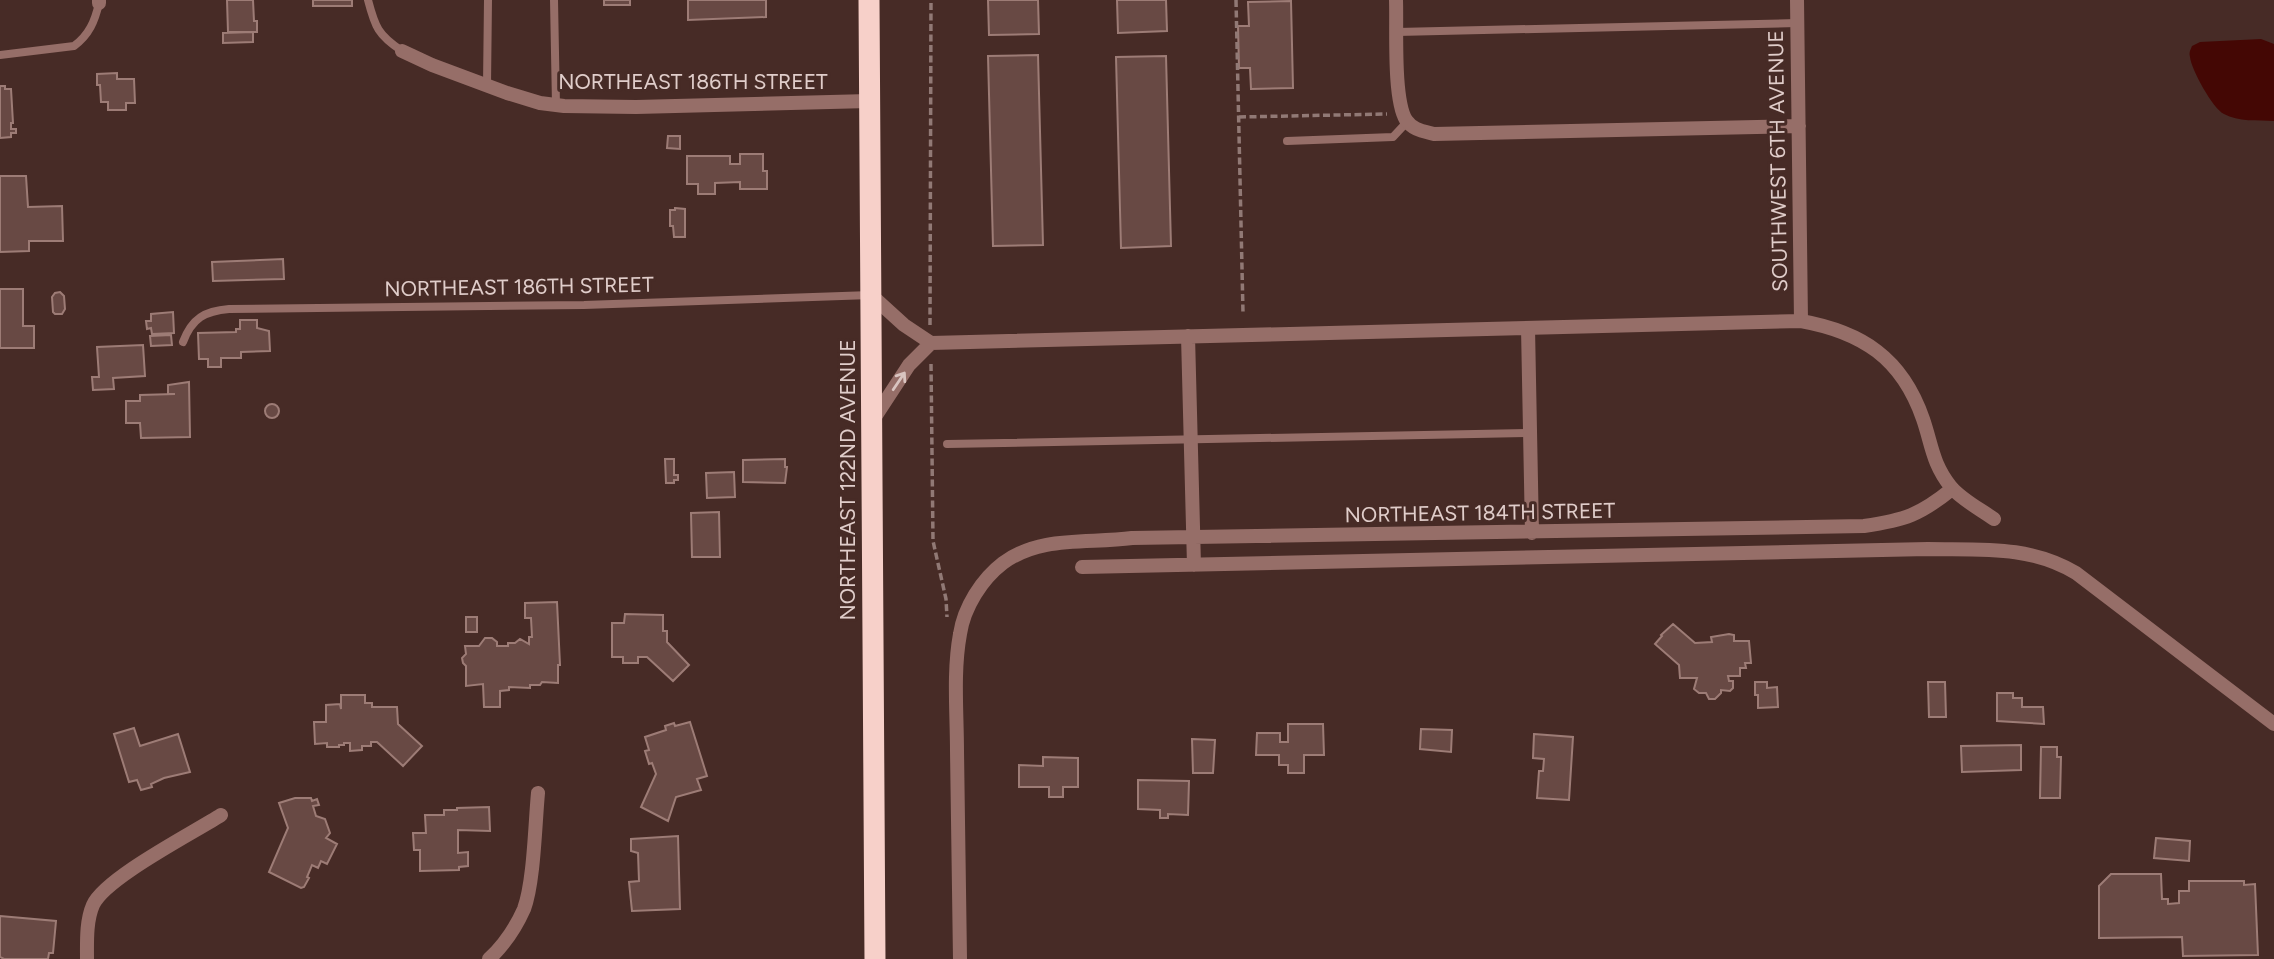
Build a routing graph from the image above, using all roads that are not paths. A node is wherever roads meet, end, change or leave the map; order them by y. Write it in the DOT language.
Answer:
graph roads {
  1 [pos="368,0"];
  2 [pos="488,0"];
  3 [pos="554,0"];
  4 [pos="869,0"];
  5 [pos="1396,0"];
  6 [pos="1797,0"];
  7 [pos="99,2"];
  8 [pos="1797,23"];
  9 [pos="1397,32"];
  10 [pos="402,51"];
  11 [pos="0,55"];
  12 [pos="486,85"];
  13 [pos="869,101"];
  14 [pos="556,105"];
  15 [pos="1408,122"];
  16 [pos="1798,125"];
  17 [pos="1287,141"];
  18 [pos="871,295"];
  19 [pos="1801,321"];
  20 [pos="1528,328"];
  21 [pos="1188,337"];
  22 [pos="183,342"];
  23 [pos="931,343"];
  24 [pos="872,422"];
  25 [pos="1530,433"];
  26 [pos="1191,440"];
  27 [pos="947,444"];
  28 [pos="1952,488"];
  29 [pos="1994,519"];
  30 [pos="1532,533"];
  31 [pos="1194,537"];
  32 [pos="1194,565"];
  33 [pos="1082,567"];
  34 [pos="2274,724"];
  35 [pos="538,793"];
  36 [pos="221,816"];
  37 [pos="87,959"];
  38 [pos="489,959"];
  39 [pos="875,959"];
  40 [pos="960,959"];
  1 -- 10 [label="lane"];
  2 -- 12 [label="lane"];
  3 -- 14 [label="lane"];
  4 -- 13 [label="highway, NORTHEAST 122ND AVENUE"];
  5 -- 9 [label="street"];
  6 -- 8 [label="street, SOUTHWEST 6TH AVENUE"];
  7 -- 11 [label="lane"];
  8 -- 9 [label="lane"];
  8 -- 16 [label="street, SOUTHWEST 6TH AVENUE"];
  9 -- 15 [label="street"];
  10 -- 12 [label="street, NORTHEAST 186TH STREET"];
  12 -- 14 [label="street, NORTHEAST 186TH STREET"];
  13 -- 14 [label="street, NORTHEAST 186TH STREET"];
  13 -- 18 [label="highway, NORTHEAST 122ND AVENUE"];
  15 -- 16 [label="street"];
  15 -- 17 [label="lane"];
  16 -- 19 [label="street, SOUTHWEST 6TH AVENUE"];
  18 -- 22 [label="lane, NORTHEAST 186TH STREET"];
  18 -- 23 [label="street"];
  18 -- 24 [label="highway, NORTHEAST 122ND AVENUE"];
  19 -- 20 [label="street"];
  19 -- 28 [label="street"];
  20 -- 21 [label="street"];
  20 -- 25 [label="street"];
  21 -- 23 [label="street"];
  21 -- 26 [label="street"];
  24 -- 23 [label="street, one-way"];
  24 -- 39 [label="highway, NORTHEAST 122ND AVENUE"];
  25 -- 26 [label="lane"];
  25 -- 30 [label="street"];
  26 -- 27 [label="lane"];
  26 -- 31 [label="street"];
  28 -- 29 [label="street"];
  28 -- 30 [label="street, NORTHEAST 184TH STREET"];
  30 -- 31 [label="street, NORTHEAST 184TH STREET"];
  31 -- 32 [label="street"];
  31 -- 40 [label="street, NORTHEAST 184TH STREET"];
  32 -- 33 [label="street"];
  32 -- 34 [label="street"];
  35 -- 38 [label="street"];
  36 -- 37 [label="street"];
}
